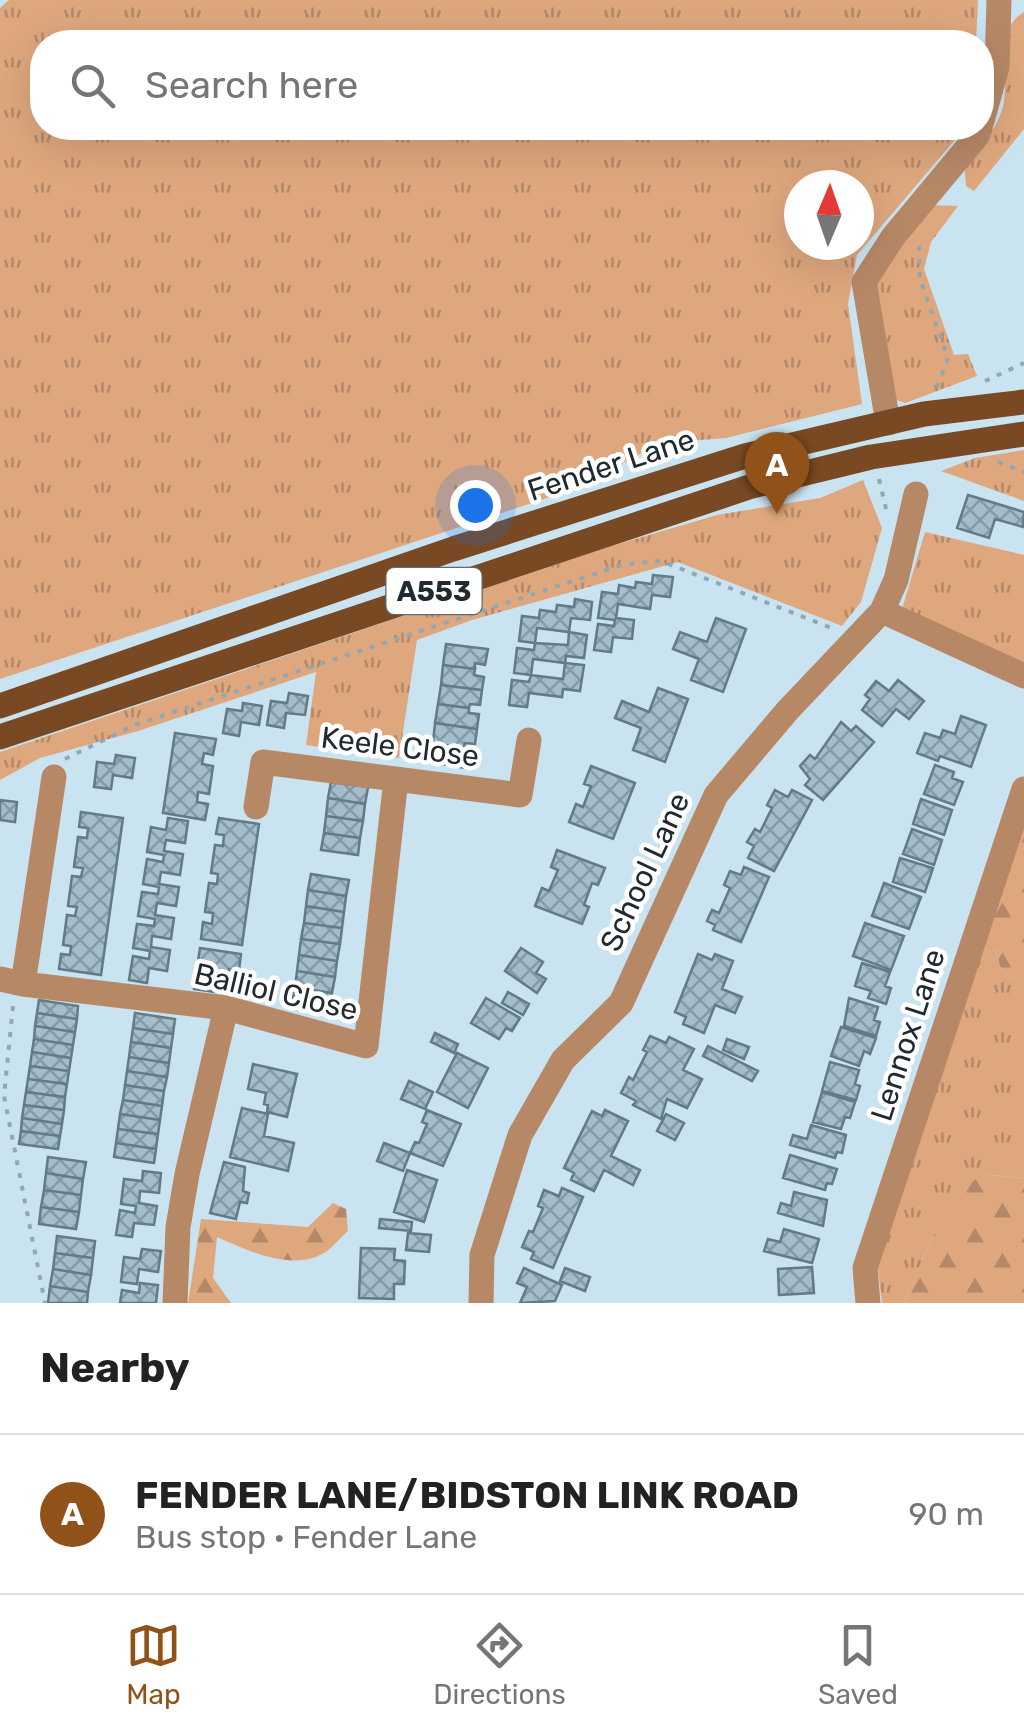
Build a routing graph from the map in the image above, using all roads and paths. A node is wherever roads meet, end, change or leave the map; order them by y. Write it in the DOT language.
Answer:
graph roads {
  1 [pos="999,0"];
  2 [pos="994,78"];
  3 [pos="974,140"];
  4 [pos="914,212"];
  5 [pos="933,398"];
  6 [pos="1024,402"];
  7 [pos="888,423"];
  8 [pos="1024,434"];
  9 [pos="987,458"];
  10 [pos="1024,472"];
  11 [pos="916,494"];
  12 [pos="882,611"];
  13 [pos="857,638"];
  14 [pos="1024,676"];
  15 [pos="0,706"];
  16 [pos="0,737"];
  17 [pos="529,740"];
  18 [pos="54,777"];
  19 [pos="396,779"];
  20 [pos="1024,789"];
  21 [pos="256,807"];
  22 [pos="13,981"];
  23 [pos="226,1008"];
  24 [pos="45,1303"];
  25 [pos="175,1303"];
  26 [pos="481,1303"];
  27 [pos="868,1303"];
  1 -- 2 [label="street"];
  3 -- 4 [label="street"];
  4 -- 5 [label="path"];
  4 -- 7 [label="street"];
  6 -- 7 [label="main road, Fender Lane / A553"];
  7 -- 15 [label="main road, Fender Lane / A553"];
  8 -- 16 [label="main road, A553"];
  9 -- 10 [label="path"];
  11 -- 12 [label="street, School Lane"];
  12 -- 13 [label="street, School Lane"];
  12 -- 14 [label="street"];
  13 -- 18 [label="path"];
  13 -- 26 [label="street, School Lane"];
  17 -- 19 [label="street, Keele Close"];
  18 -- 22 [label="street"];
  19 -- 21 [label="street, Keele Close"];
  19 -- 23 [label="street, Balliol Close"];
  20 -- 27 [label="street, Lennox Lane"];
  22 -- 23 [label="street, Balliol Close"];
  22 -- 24 [label="path"];
  23 -- 25 [label="street"];
}
